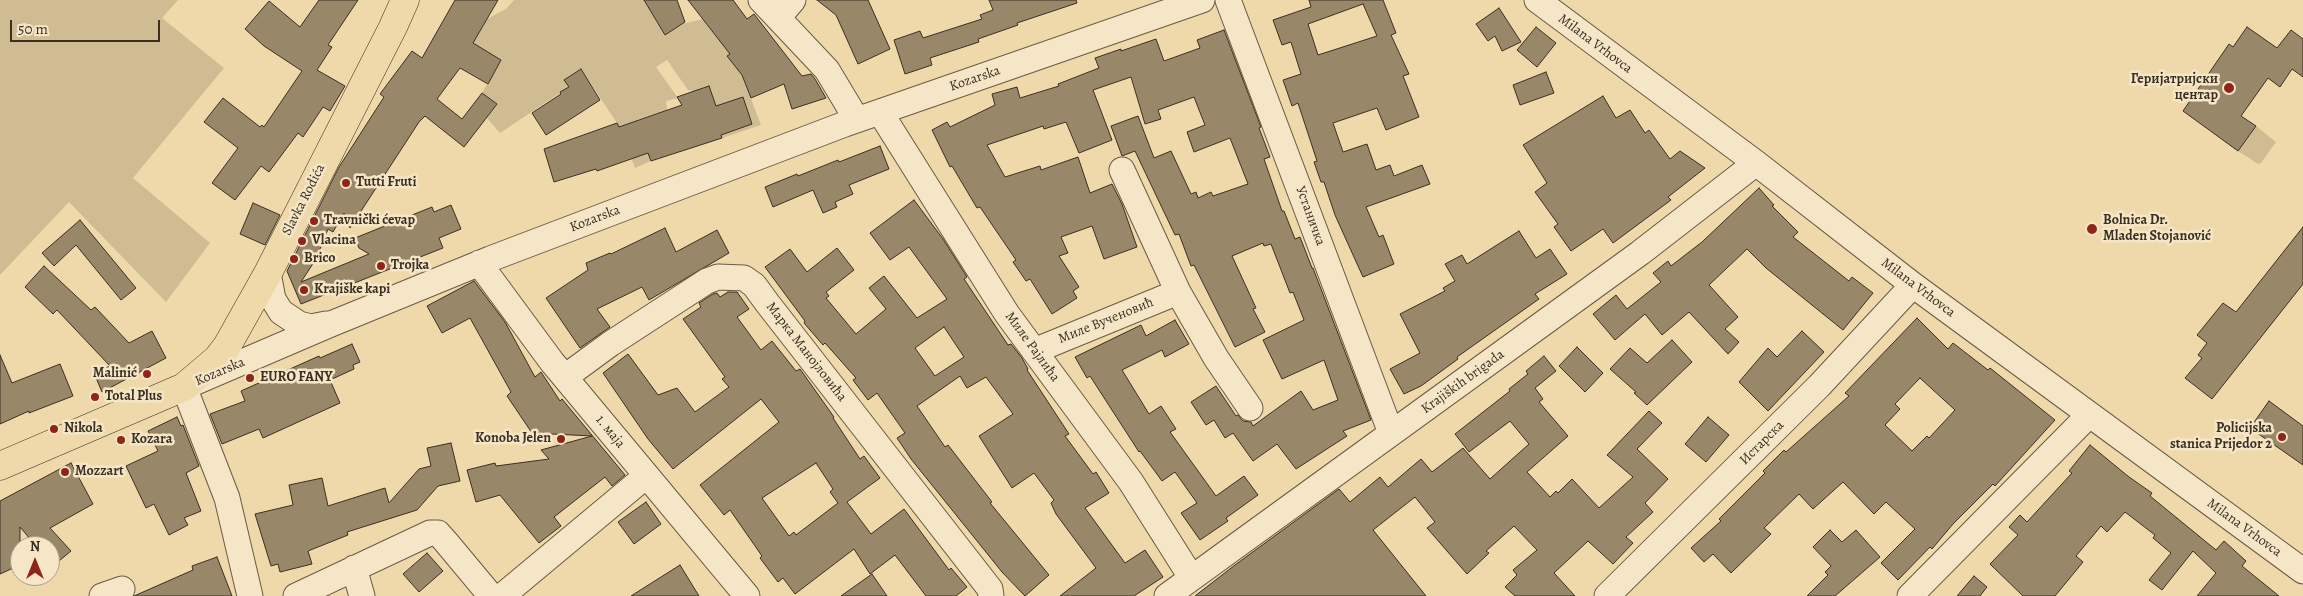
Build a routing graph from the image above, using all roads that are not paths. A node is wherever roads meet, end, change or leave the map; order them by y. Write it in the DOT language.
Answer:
graph roads {
  1 [pos="405,0"];
  2 [pos="761,0"];
  3 [pos="1202,0"];
  4 [pos="1228,0"];
  5 [pos="1537,0"];
  6 [pos="786,9"];
  7 [pos="880,112"];
  8 [pos="856,120"];
  9 [pos="1756,163"];
  10 [pos="1122,170"];
  11 [pos="479,263"];
  12 [pos="268,273"];
  13 [pos="1913,286"];
  14 [pos="1178,292"];
  15 [pos="331,324"];
  16 [pos="1034,351"];
  17 [pos="565,377"];
  18 [pos="184,387"];
  19 [pos="1250,408"];
  20 [pos="2089,415"];
  21 [pos="1391,433"];
  22 [pos="0,466"];
  23 [pos="646,476"];
  24 [pos="354,568"];
  25 [pos="2303,571"];
  26 [pos="1191,578"];
  27 [pos="250,596"];
  28 [pos="296,596"];
  29 [pos="362,596"];
  30 [pos="491,596"];
  31 [pos="502,596"];
  32 [pos="747,596"];
  33 [pos="991,596"];
  34 [pos="1167,596"];
  35 [pos="1607,596"];
  36 [pos="1910,596"];
  1 -- 12 [label="main road, Slavka Rodića"];
  2 -- 6 [label="street"];
  3 -- 7 [label="street, Kozarska"];
  4 -- 21 [label="street, Устаничка"];
  5 -- 9 [label="street, Milana Vrhovca"];
  6 -- 8 [label="street"];
  7 -- 8 [label="street, Kozarska"];
  7 -- 16 [label="street, Миле Рајлића"];
  8 -- 11 [label="street, Kozarska"];
  9 -- 13 [label="street, Milana Vrhovca"];
  9 -- 21 [label="street, Krajiških brigada"];
  10 -- 14 [label="street"];
  11 -- 15 [label="street, Kozarska"];
  11 -- 17 [label="street, 1. маја"];
  12 -- 15 [label="street"];
  12 -- 18 [label="main road, Slavka Rodića"];
  13 -- 20 [label="street, Milana Vrhovca"];
  13 -- 35 [label="street, Истарска"];
  14 -- 16 [label="street, Миле Вученовић"];
  14 -- 19 [label="street"];
  15 -- 18 [label="street, Kozarska"];
  16 -- 26 [label="street, Миле Рајлића"];
  17 -- 23 [label="street, 1. маја"];
  17 -- 33 [label="street, Марка Манојловића"];
  18 -- 22 [label="main road, Kozarska"];
  18 -- 27 [label="street"];
  20 -- 25 [label="street, Milana Vrhovca"];
  20 -- 36 [label="street"];
  21 -- 26 [label="street, Krajiških brigada"];
  23 -- 31 [label="street"];
  23 -- 32 [label="street, 1. маја"];
  24 -- 28 [label="street"];
  24 -- 29 [label="street"];
  24 -- 30 [label="street"];
  26 -- 34 [label="street, Krajiških brigada"];
}
